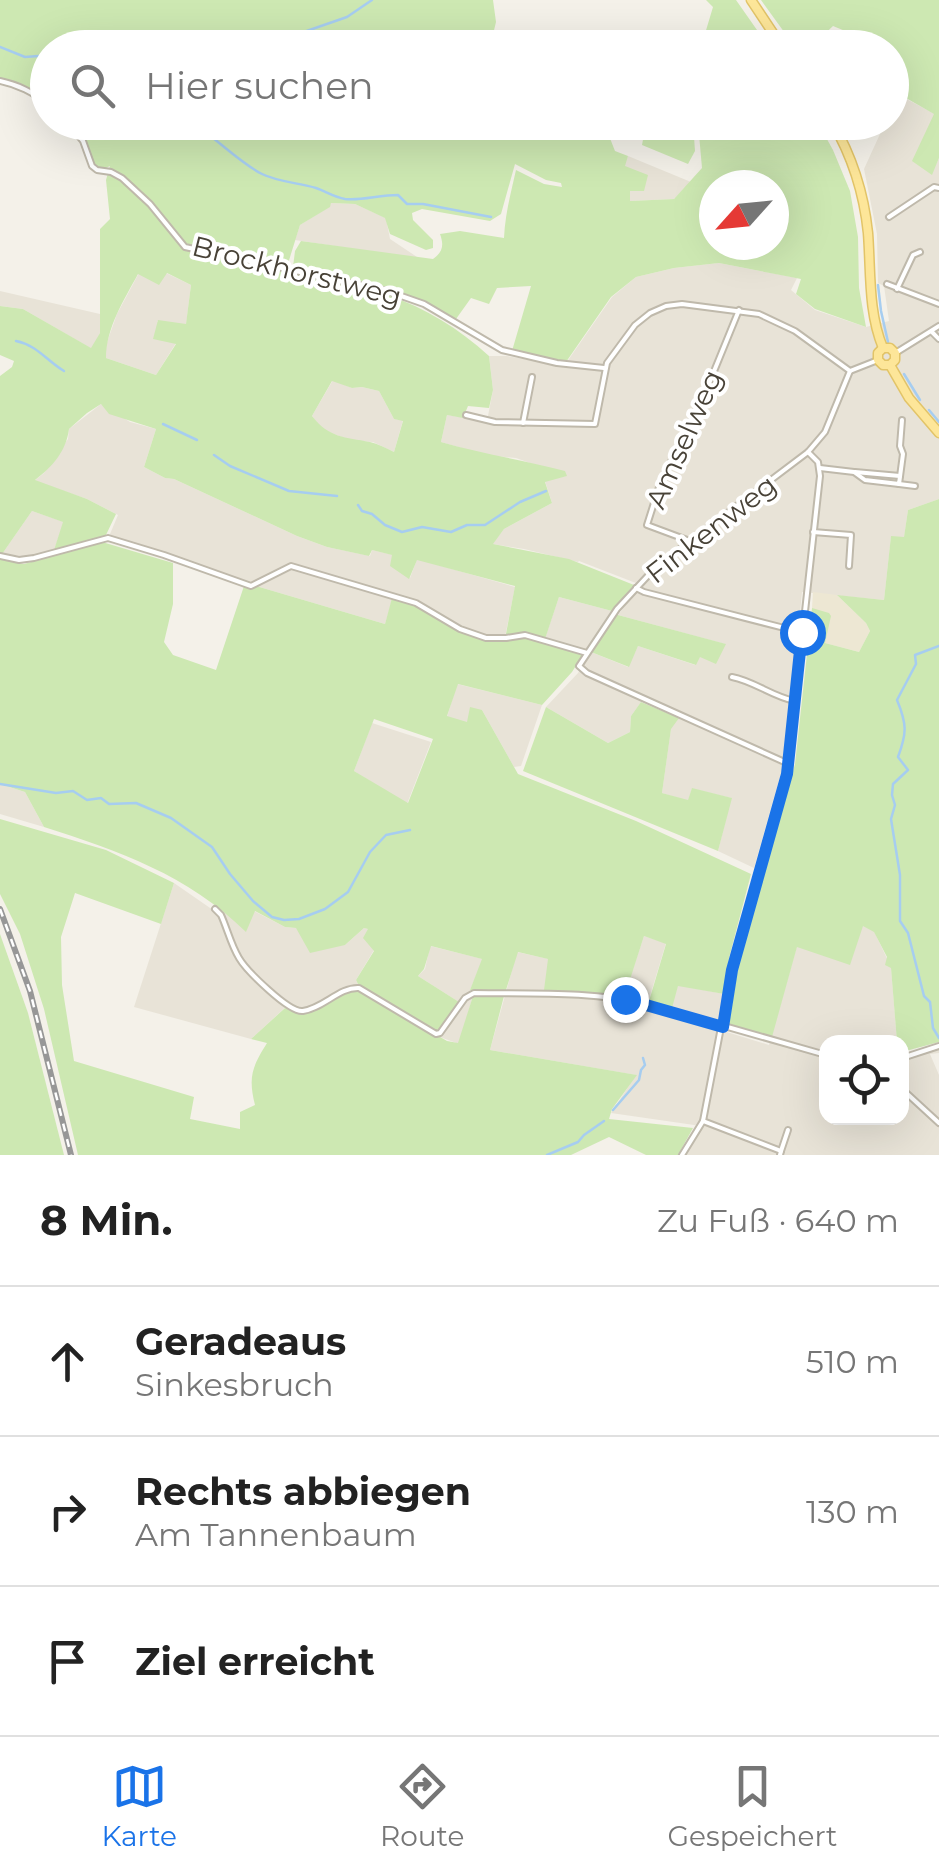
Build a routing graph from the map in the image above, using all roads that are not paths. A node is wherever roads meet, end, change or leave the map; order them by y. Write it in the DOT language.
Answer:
graph roads {
  1 [pos="751,0"];
  2 [pos="771,30"];
  3 [pos="0,82"];
  4 [pos="30,91"];
  5 [pos="83,140"];
  6 [pos="841,140"];
  7 [pos="939,188"];
  8 [pos="889,217"];
  9 [pos="920,252"];
  10 [pos="887,284"];
  11 [pos="897,289"];
  12 [pos="939,304"];
  13 [pos="739,310"];
  14 [pos="939,326"];
  15 [pos="932,332"];
  16 [pos="939,339"];
  17 [pos="883,348"];
  18 [pos="895,353"];
  19 [pos="878,360"];
  20 [pos="890,365"];
  21 [pos="604,368"];
  22 [pos="850,371"];
  23 [pos="532,377"];
  24 [pos="466,415"];
  25 [pos="902,420"];
  26 [pos="523,423"];
  27 [pos="939,433"];
  28 [pos="808,452"];
  29 [pos="820,468"];
  30 [pos="854,472"];
  31 [pos="900,476"];
  32 [pos="899,484"];
  33 [pos="915,486"];
  34 [pos="813,532"];
  35 [pos="690,541"];
  36 [pos="0,556"];
  37 [pos="849,566"];
  38 [pos="636,588"];
  39 [pos="802,632"];
  40 [pos="587,653"];
  41 [pos="732,677"];
  42 [pos="795,700"];
  43 [pos="789,764"];
  44 [pos="216,908"];
  45 [pos="723,1027"];
  46 [pos="939,1046"];
  47 [pos="819,1054"];
  48 [pos="909,1056"];
  49 [pos="909,1096"];
  50 [pos="703,1122"];
  51 [pos="939,1124"];
  52 [pos="788,1130"];
  53 [pos="781,1153"];
  54 [pos="682,1155"];
  1 -- 2 [label="main road"];
  3 -- 4 [label="street"];
  5 -- 21 [label="street, Brockhorstweg"];
  6 -- 17 [label="main road"];
  7 -- 8 [label="street"];
  9 -- 11 [label="street"];
  10 -- 11 [label="street"];
  11 -- 12 [label="street"];
  13 -- 21 [label="street"];
  13 -- 22 [label="street"];
  13 -- 35 [label="street, Amselweg"];
  14 -- 15 [label="street"];
  15 -- 16 [label="street"];
  15 -- 18 [label="street"];
  17 -- 18 [label="main road"];
  17 -- 19 [label="main road"];
  18 -- 20 [label="main road"];
  19 -- 20 [label="main road"];
  19 -- 22 [label="street"];
  20 -- 27 [label="main road"];
  21 -- 26 [label="street"];
  22 -- 28 [label="street, Finkenweg"];
  23 -- 26 [label="street"];
  24 -- 26 [label="street"];
  25 -- 31 [label="street"];
  28 -- 29 [label="street"];
  28 -- 35 [label="street, Finkenweg"];
  29 -- 30 [label="street"];
  29 -- 34 [label="street"];
  30 -- 31 [label="street"];
  30 -- 32 [label="street"];
  31 -- 32 [label="street"];
  32 -- 33 [label="street"];
  34 -- 37 [label="street"];
  34 -- 39 [label="street"];
  35 -- 38 [label="street, Finkenweg"];
  36 -- 40 [label="street"];
  38 -- 39 [label="street"];
  38 -- 40 [label="street, Finkenweg"];
  39 -- 42 [label="street"];
  40 -- 43 [label="street, Finkenweg"];
  41 -- 42 [label="street"];
  42 -- 43 [label="street"];
  43 -- 45 [label="street"];
  44 -- 45 [label="street"];
  45 -- 47 [label="street"];
  45 -- 50 [label="street"];
  46 -- 48 [label="street"];
  49 -- 51 [label="street"];
  50 -- 53 [label="street"];
  50 -- 54 [label="street"];
  52 -- 53 [label="street"];
}
